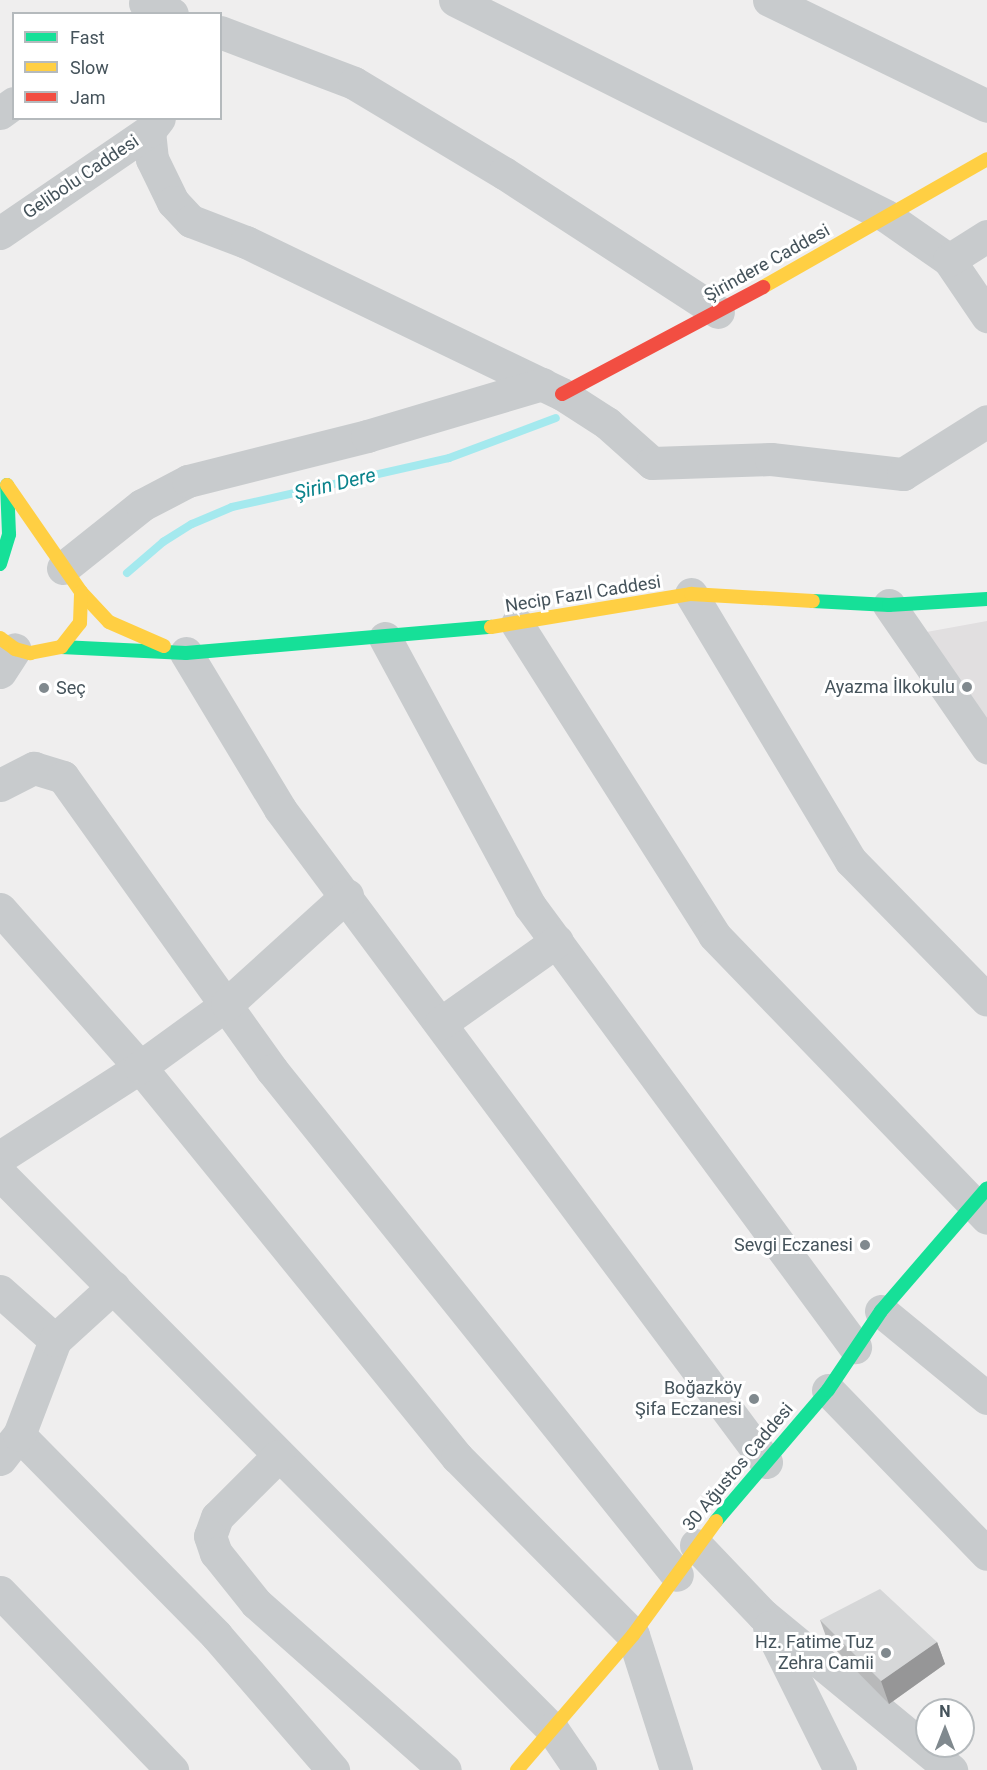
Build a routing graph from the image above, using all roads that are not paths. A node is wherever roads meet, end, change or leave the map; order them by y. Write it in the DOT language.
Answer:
graph roads {
  1 [pos="455,0"];
  2 [pos="769,0"];
  3 [pos="222,33"];
  4 [pos="987,105"];
  5 [pos="154,125"];
  6 [pos="987,159"];
  7 [pos="886,216"];
  8 [pos="0,233"];
  9 [pos="987,236"];
  10 [pos="949,260"];
  11 [pos="718,312"];
  12 [pos="987,316"];
  13 [pos="552,389"];
  14 [pos="987,421"];
  15 [pos="19,562"];
  16 [pos="0,564"];
  17 [pos="0,573"];
  18 [pos="62,574"];
  19 [pos="691,594"];
  20 [pos="987,599"];
  21 [pos="890,605"];
  22 [pos="517,624"];
  23 [pos="385,638"];
  24 [pos="61,646"];
  25 [pos="5,653"];
  26 [pos="186,653"];
  27 [pos="987,747"];
  28 [pos="0,785"];
  29 [pos="347,895"];
  30 [pos="0,909"];
  31 [pos="557,941"];
  32 [pos="987,1000"];
  33 [pos="227,1004"];
  34 [pos="441,1023"];
  35 [pos="140,1067"];
  36 [pos="0,1157"];
  37 [pos="0,1174"];
  38 [pos="982,1204"];
  39 [pos="113,1287"];
  40 [pos="0,1291"];
  41 [pos="881,1311"];
  42 [pos="56,1340"];
  43 [pos="855,1347"];
  44 [pos="828,1390"];
  45 [pos="987,1398"];
  46 [pos="9,1447"];
  47 [pos="278,1456"];
  48 [pos="766,1462"];
  49 [pos="696,1545"];
  50 [pos="987,1554"];
  51 [pos="677,1575"];
  52 [pos="0,1592"];
  53 [pos="763,1615"];
  54 [pos="633,1635"];
  55 [pos="552,1729"];
  56 [pos="172,1770"];
  57 [pos="333,1770"];
  58 [pos="445,1770"];
  59 [pos="517,1770"];
  60 [pos="580,1770"];
  61 [pos="676,1770"];
  62 [pos="840,1770"];
  63 [pos="951,1770"];
  1 -- 7 [label="street"];
  2 -- 4 [label="street"];
  3 -- 11 [label="street"];
  5 -- 8 [label="street, Gelibolu Caddesi"];
  5 -- 13 [label="street"];
  6 -- 7 [label="main road, Şirindere Caddesi"];
  7 -- 10 [label="street"];
  7 -- 11 [label="main road, Şirindere Caddesi"];
  9 -- 10 [label="street"];
  10 -- 12 [label="street"];
  11 -- 13 [label="main road, Şirindere Caddesi"];
  13 -- 14 [label="street"];
  13 -- 18 [label="street"];
  15 -- 17 [label="main road"];
  16 -- 18 [label="main road"];
  18 -- 24 [label="main road"];
  18 -- 26 [label="main road"];
  19 -- 21 [label="main road, Necip Fazıl Caddesi"];
  19 -- 22 [label="main road, Necip Fazıl Caddesi"];
  19 -- 32 [label="street"];
  20 -- 21 [label="main road, Necip Fazıl Caddesi"];
  21 -- 27 [label="street"];
  22 -- 23 [label="main road, Necip Fazıl Caddesi"];
  22 -- 38 [label="street"];
  23 -- 26 [label="main road, Necip Fazıl Caddesi"];
  23 -- 31 [label="street"];
  24 -- 25 [label="main road, Necip Fazıl Caddesi"];
  24 -- 26 [label="main road, Necip Fazıl Caddesi"];
  26 -- 29 [label="street"];
  28 -- 33 [label="street"];
  29 -- 33 [label="street"];
  29 -- 34 [label="street"];
  30 -- 35 [label="street"];
  31 -- 34 [label="street"];
  31 -- 43 [label="street"];
  33 -- 35 [label="street"];
  33 -- 51 [label="street"];
  34 -- 48 [label="street"];
  35 -- 36 [label="street"];
  35 -- 54 [label="street"];
  37 -- 39 [label="street"];
  38 -- 41 [label="main road, 30 Ağustos Caddesi"];
  39 -- 42 [label="street"];
  39 -- 47 [label="street"];
  40 -- 42 [label="street"];
  41 -- 43 [label="main road, 30 Ağustos Caddesi"];
  41 -- 45 [label="street"];
  42 -- 46 [label="street"];
  43 -- 44 [label="main road, 30 Ağustos Caddesi"];
  44 -- 48 [label="main road, 30 Ağustos Caddesi"];
  44 -- 50 [label="street"];
  46 -- 57 [label="street"];
  47 -- 55 [label="street"];
  47 -- 58 [label="street"];
  48 -- 49 [label="main road, 30 Ağustos Caddesi"];
  49 -- 51 [label="main road, 30 Ağustos Caddesi"];
  49 -- 53 [label="street"];
  51 -- 54 [label="main road, 30 Ağustos Caddesi"];
  52 -- 56 [label="street"];
  53 -- 62 [label="street"];
  53 -- 63 [label="street"];
  54 -- 55 [label="main road, 30 Ağustos Caddesi"];
  54 -- 61 [label="street"];
  55 -- 59 [label="main road, 30 Ağustos Caddesi"];
  55 -- 60 [label="street"];
}
